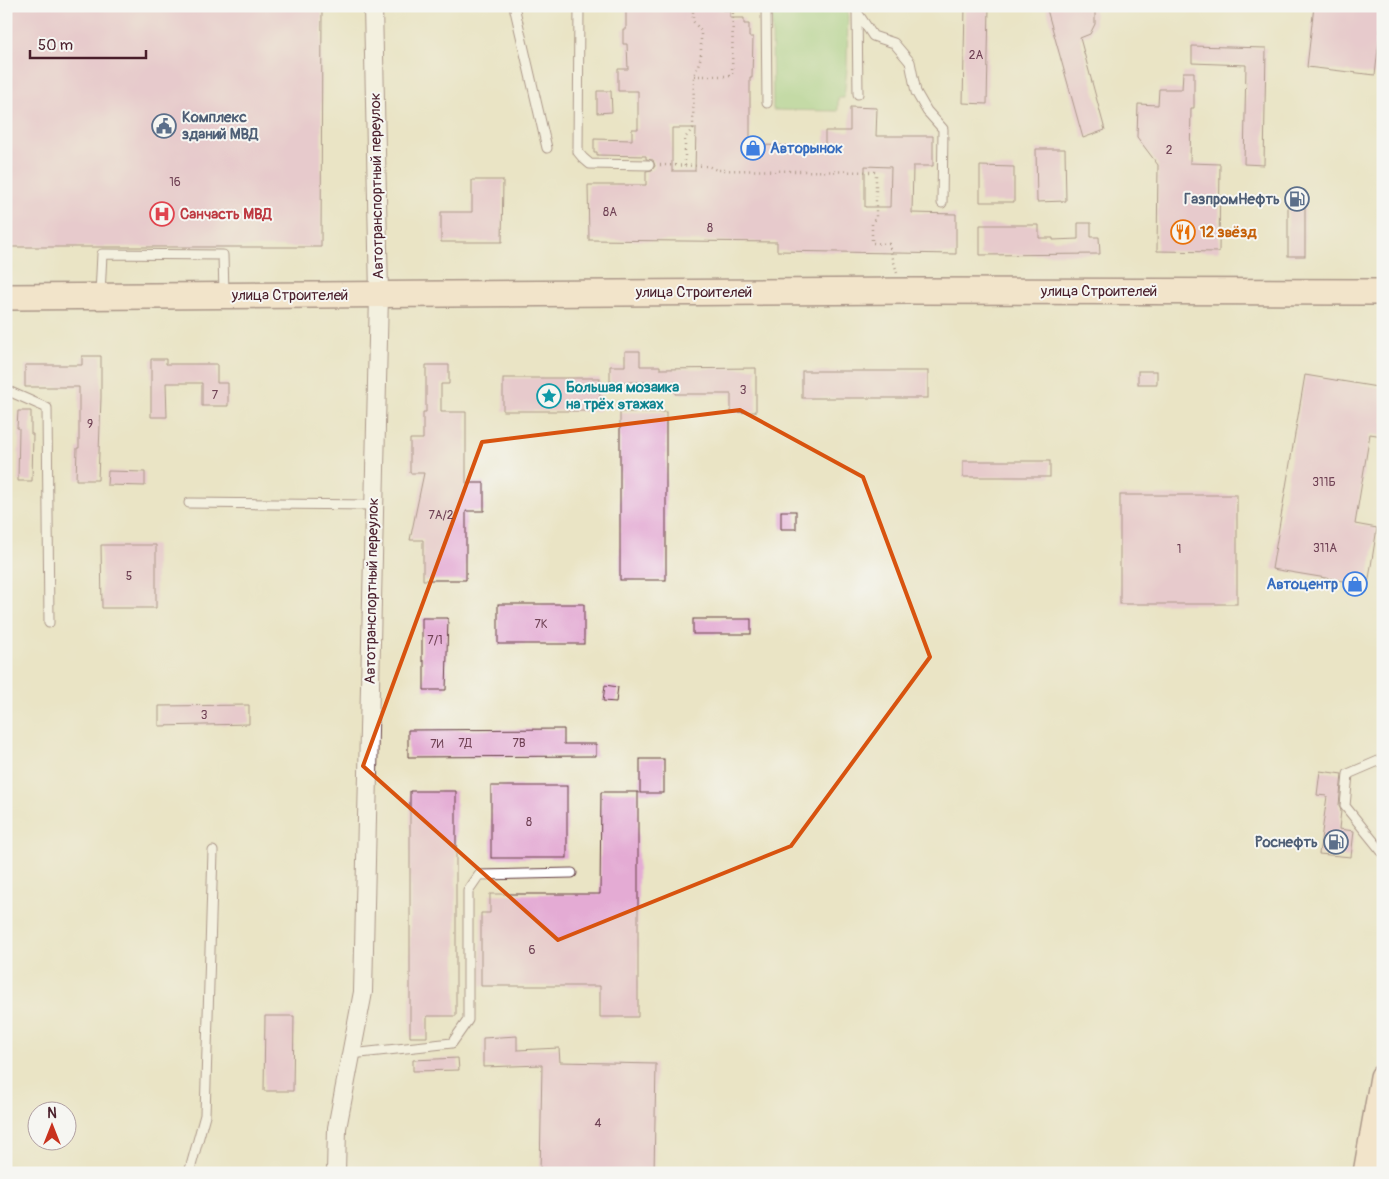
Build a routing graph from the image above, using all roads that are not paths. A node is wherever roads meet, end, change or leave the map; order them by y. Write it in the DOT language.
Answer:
graph roads {
  1 [pos="372,6"];
  2 [pos="514,6"];
  3 [pos="579,6"];
  4 [pos="766,7"];
  5 [pos="857,9"];
  6 [pos="858,94"];
  7 [pos="767,103"];
  8 [pos="547,148"];
  9 [pos="649,165"];
  10 [pos="942,203"];
  11 [pos="1383,292"];
  12 [pos="379,295"];
  13 [pos="100,296"];
  14 [pos="224,296"];
  15 [pos="6,297"];
  16 [pos="6,390"];
  17 [pos="189,503"];
  18 [pos="374,505"];
  19 [pos="49,623"];
  20 [pos="1383,759"];
  21 [pos="213,851"];
  22 [pos="1383,854"];
  23 [pos="572,873"];
  24 [pos="351,1054"];
  25 [pos="1383,1077"];
  26 [pos="189,1173"];
  27 [pos="336,1173"];
  28 [pos="1366,1173"];
  1 -- 12 [label="street, Автотранспортный переулок"];
  2 -- 8 [label="lane"];
  3 -- 9 [label="lane"];
  4 -- 7 [label="lane"];
  5 -- 6 [label="lane"];
  5 -- 10 [label="lane"];
  11 -- 12 [label="street, улица Строителей"];
  12 -- 14 [label="street, улица Строителей"];
  12 -- 18 [label="street, Автотранспортный переулок"];
  13 -- 14 [label="street, улица Строителей"];
  13 -- 14 [label="lane"];
  13 -- 15 [label="street, улица Строителей"];
  16 -- 19 [label="lane"];
  17 -- 18 [label="lane"];
  18 -- 24 [label="street, Автотранспортный переулок"];
  20 -- 22 [label="lane"];
  21 -- 26 [label="lane"];
  23 -- 24 [label="lane"];
  24 -- 27 [label="street, Автотранспортный переулок"];
  25 -- 28 [label="street"];
}
